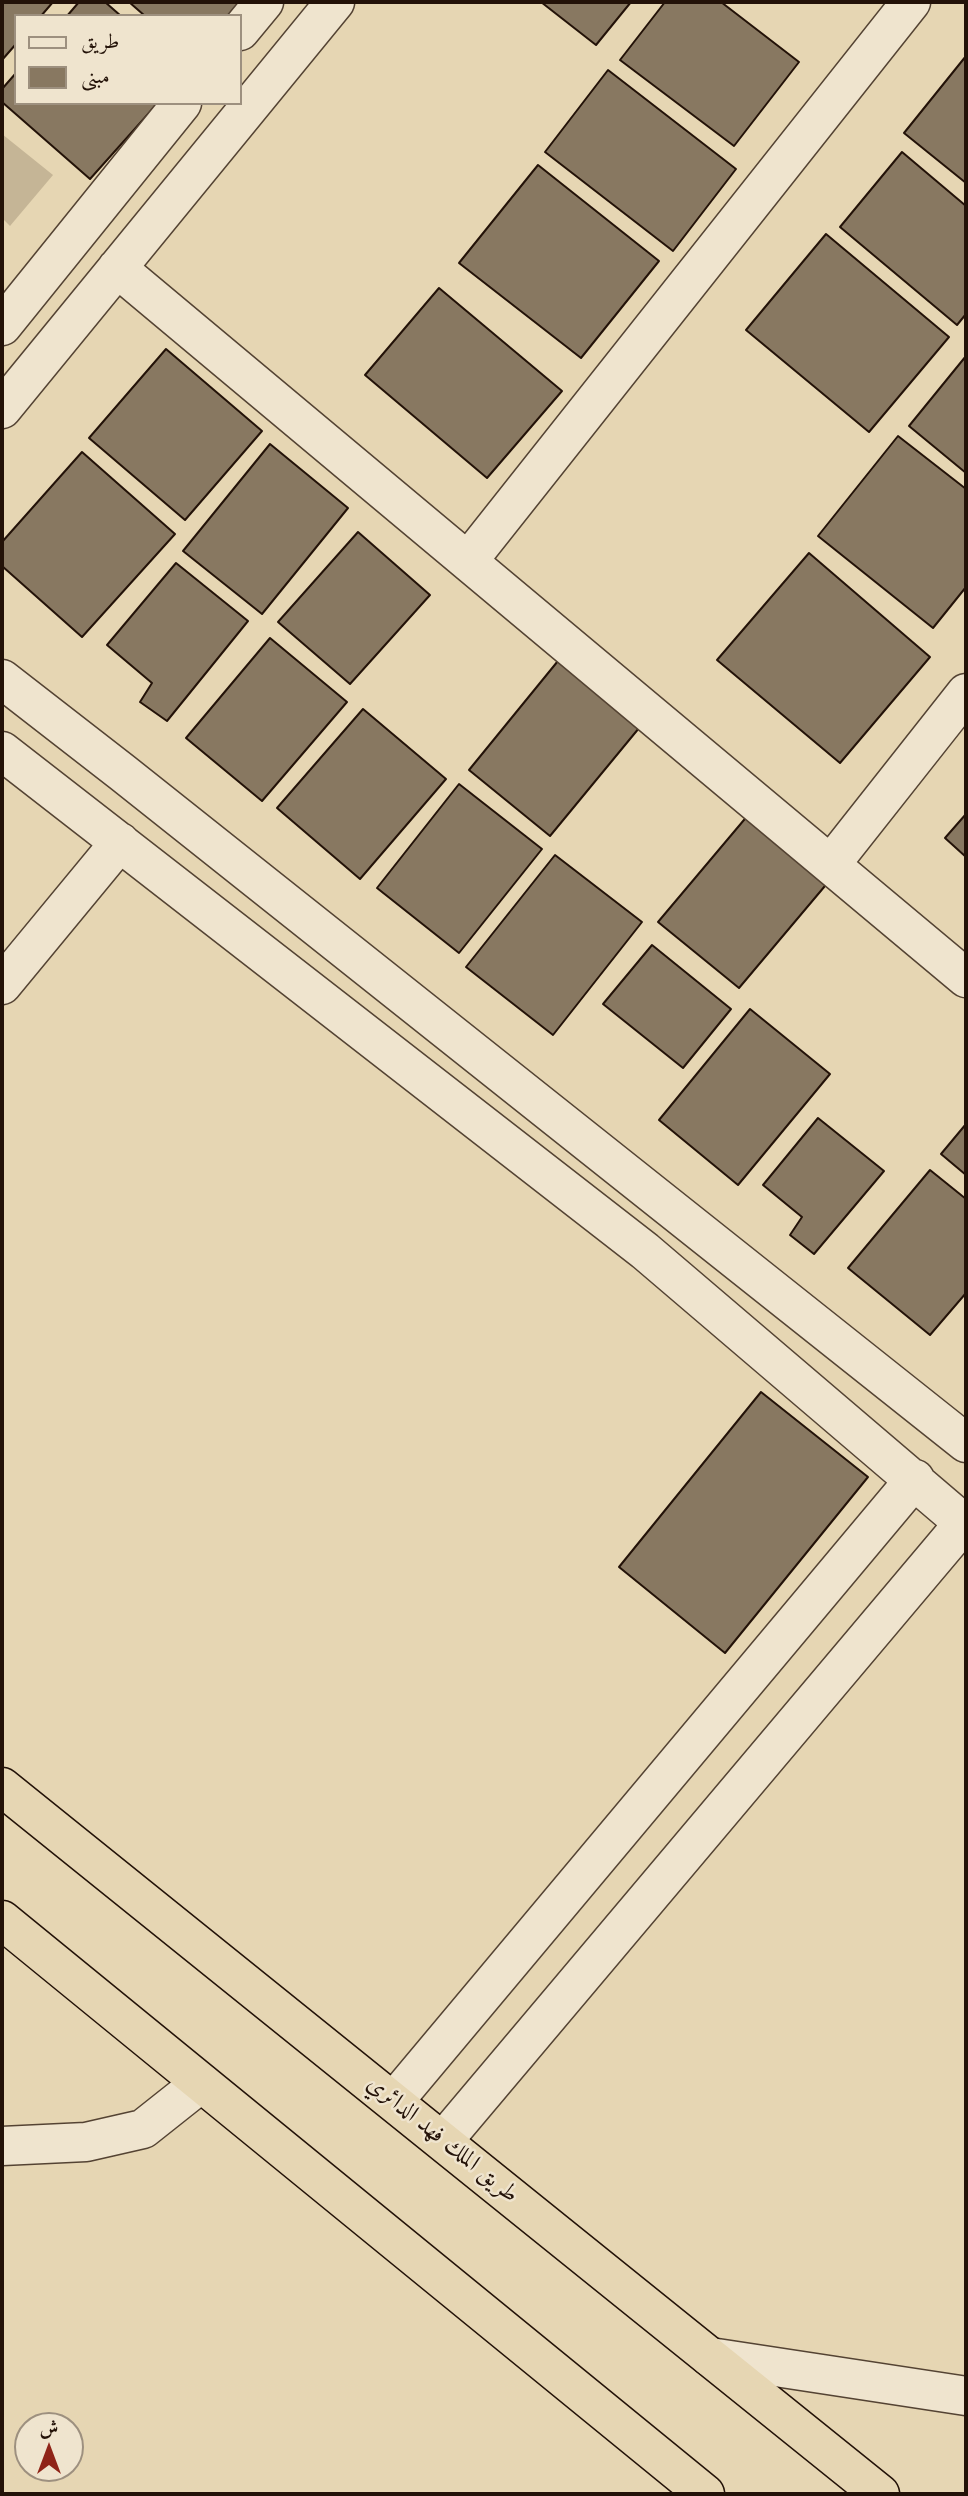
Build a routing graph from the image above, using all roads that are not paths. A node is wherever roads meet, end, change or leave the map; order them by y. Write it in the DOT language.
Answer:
graph roads {
  1 [pos="264,2"];
  2 [pos="335,2"];
  3 [pos="911,2"];
  4 [pos="242,30"];
  5 [pos="180,105"];
  6 [pos="117,268"];
  7 [pos="2,326"];
  8 [pos="2,409"];
  9 [pos="468,561"];
  10 [pos="2,680"];
  11 [pos="966,693"];
  12 [pos="2,751"];
  13 [pos="120,842"];
  14 [pos="831,864"];
  15 [pos="966,978"];
  16 [pos="2,985"];
  17 [pos="966,1443"];
  18 [pos="915,1479"];
  19 [pos="965,1524"];
  20 [pos="2,1787"];
  21 [pos="2,1920"];
  22 [pos="201,2083"];
  23 [pos="394,2101"];
  24 [pos="443,2141"];
  25 [pos="2,2146"];
  26 [pos="710,2357"];
  27 [pos="966,2396"];
  28 [pos="705,2494"];
  29 [pos="880,2494"];
  1 -- 4 [label="street"];
  2 -- 6 [label="street"];
  3 -- 9 [label="street"];
  5 -- 7 [label="street"];
  6 -- 8 [label="street"];
  6 -- 9 [label="street"];
  9 -- 14 [label="street"];
  10 -- 17 [label="street"];
  11 -- 14 [label="street"];
  12 -- 13 [label="street"];
  13 -- 16 [label="street"];
  13 -- 18 [label="street"];
  14 -- 15 [label="street"];
  18 -- 19 [label="street"];
  18 -- 23 [label="street"];
  19 -- 24 [label="street"];
  20 -- 23 [label="highway, طريق الملك فهد الدائري"];
  21 -- 22 [label="highway"];
  22 -- 25 [label="street"];
  22 -- 28 [label="highway"];
  23 -- 24 [label="highway, طريق الملك فهد الدائري"];
  24 -- 26 [label="highway, طريق الملك فهد الدائري"];
  26 -- 27 [label="street"];
  26 -- 29 [label="highway, طريق الملك فهد الدائري"];
}
